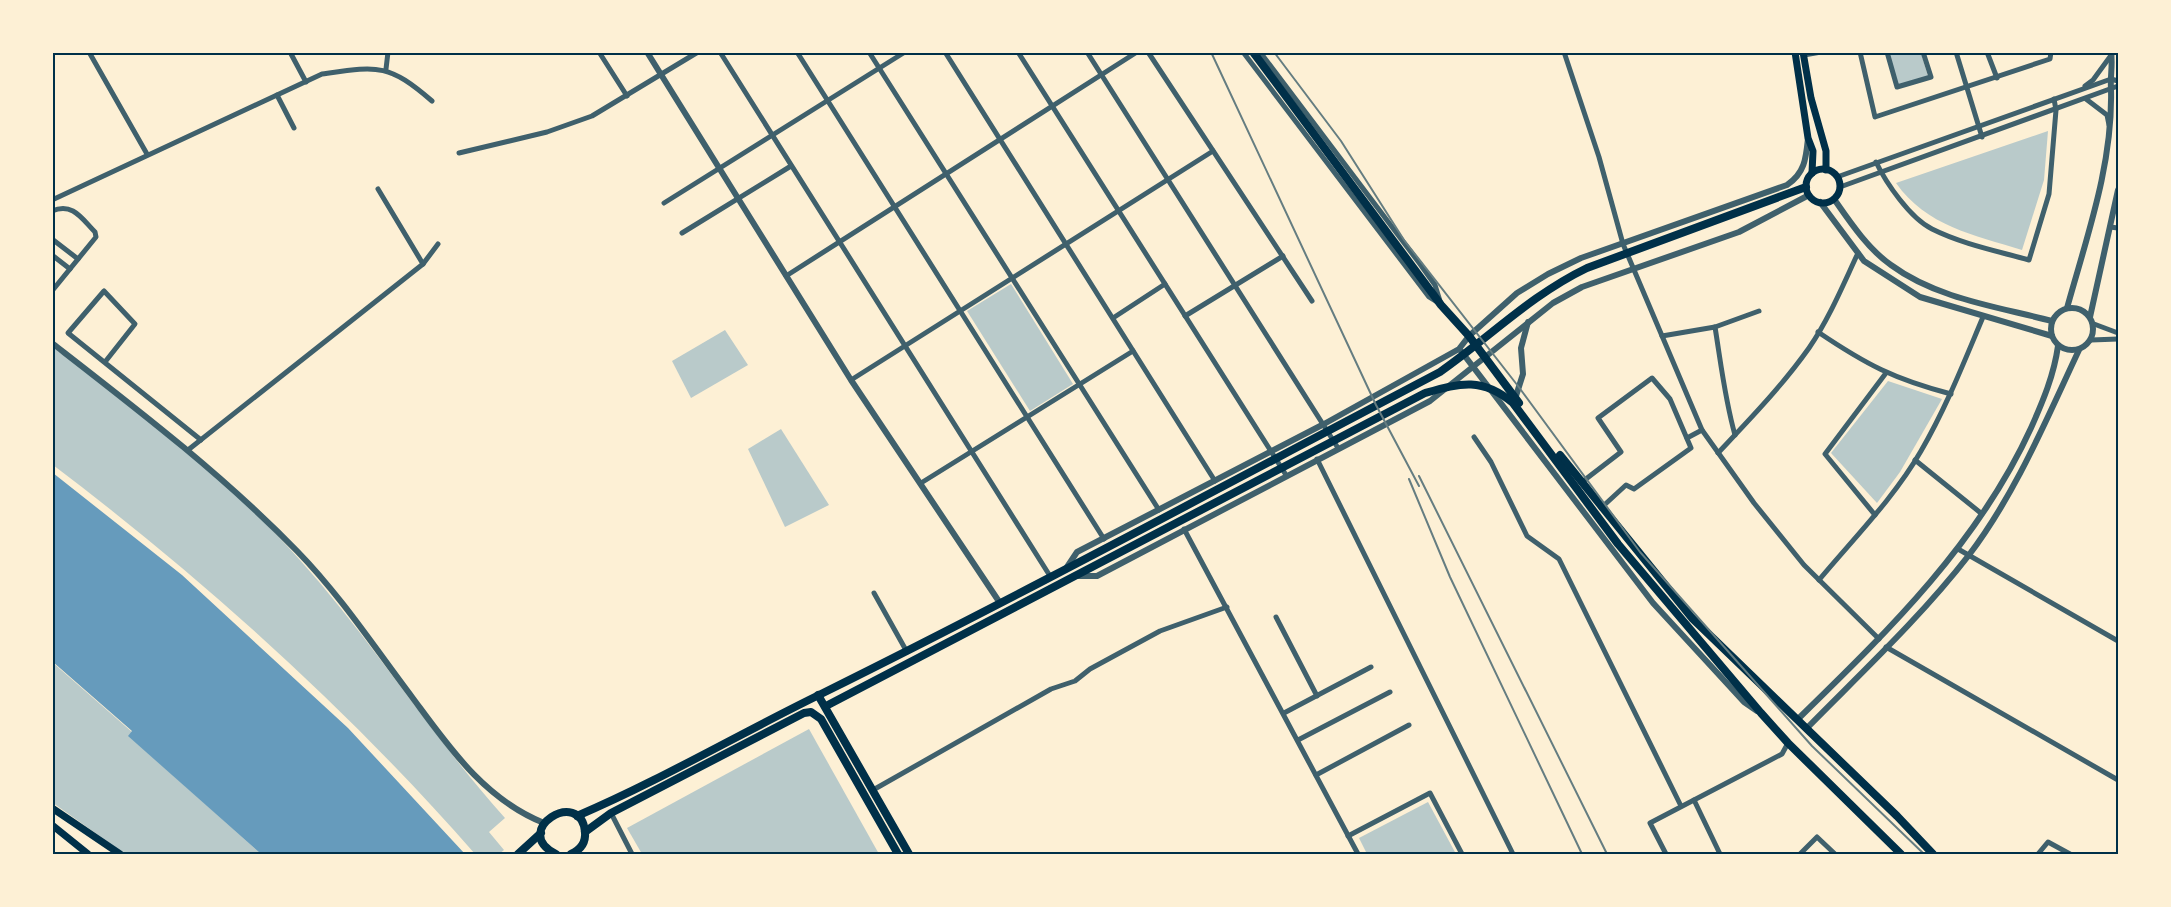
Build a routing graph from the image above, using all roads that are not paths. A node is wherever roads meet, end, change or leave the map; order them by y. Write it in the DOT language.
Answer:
graph roads {
  1 [pos="89,52"];
  2 [pos="290,52"];
  3 [pos="388,52"];
  4 [pos="599,52"];
  5 [pos="647,52"];
  6 [pos="698,52"];
  7 [pos="720,52"];
  8 [pos="797,52"];
  9 [pos="869,52"];
  10 [pos="905,52"];
  11 [pos="945,52"];
  12 [pos="1018,52"];
  13 [pos="1088,52"];
  14 [pos="1137,52"];
  15 [pos="1148,52"];
  16 [pos="1243,52"];
  17 [pos="1253,52"];
  18 [pos="1260,52"];
  19 [pos="1564,52"];
  20 [pos="1795,52"];
  21 [pos="1821,52"];
  22 [pos="1860,52"];
  23 [pos="1887,52"];
  24 [pos="1923,52"];
  25 [pos="1956,52"];
  26 [pos="1987,52"];
  27 [pos="2051,52"];
  28 [pos="2112,53"];
  29 [pos="1804,54"];
  30 [pos="386,69"];
  31 [pos="879,69"];
  32 [pos="661,76"];
  33 [pos="1102,77"];
  34 [pos="1997,78"];
  35 [pos="2111,79"];
  36 [pos="2118,81"];
  37 [pos="306,82"];
  38 [pos="2118,86"];
  39 [pos="1968,88"];
  40 [pos="2079,90"];
  41 [pos="2111,90"];
  42 [pos="277,95"];
  43 [pos="627,96"];
  44 [pos="2054,99"];
  45 [pos="2086,99"];
  46 [pos="432,101"];
  47 [pos="828,102"];
  48 [pos="1053,108"];
  49 [pos="2056,110"];
  50 [pos="1978,126"];
  51 [pos="294,128"];
  52 [pos="2110,129"];
  53 [pos="773,136"];
  54 [pos="1982,137"];
  55 [pos="1808,138"];
  56 [pos="1001,141"];
  57 [pos="1213,151"];
  58 [pos="459,153"];
  59 [pos="147,154"];
  60 [pos="1876,162"];
  61 [pos="791,166"];
  62 [pos="720,170"];
  63 [pos="1826,170"];
  64 [pos="1812,173"];
  65 [pos="1881,173"];
  66 [pos="947,175"];
  67 [pos="1837,177"];
  68 [pos="1168,180"];
  69 [pos="1840,187"];
  70 [pos="378,189"];
  71 [pos="2118,190"];
  72 [pos="1808,191"];
  73 [pos="738,199"];
  74 [pos="1834,199"];
  75 [pos="52,200"];
  76 [pos="1820,202"];
  77 [pos="664,203"];
  78 [pos="894,208"];
  79 [pos="52,212"];
  80 [pos="1119,212"];
  81 [pos="2110,227"];
  82 [pos="2118,228"];
  83 [pos="682,233"];
  84 [pos="52,239"];
  85 [pos="839,242"];
  86 [pos="438,244"];
  87 [pos="1623,244"];
  88 [pos="1067,246"];
  89 [pos="1858,253"];
  90 [pos="52,255"];
  91 [pos="1283,256"];
  92 [pos="78,259"];
  93 [pos="423,264"];
  94 [pos="70,268"];
  95 [pos="1633,269"];
  96 [pos="786,276"];
  97 [pos="1013,280"];
  98 [pos="1165,285"];
  99 [pos="1235,285"];
  100 [pos="52,291"];
  101 [pos="1312,301"];
  102 [pos="1441,304"];
  103 [pos="2067,308"];
  104 [pos="960,312"];
  105 [pos="1759,312"];
  106 [pos="1185,316"];
  107 [pos="2090,316"];
  108 [pos="1983,317"];
  109 [pos="1113,318"];
  110 [pos="1528,321"];
  111 [pos="2052,321"];
  112 [pos="2094,324"];
  113 [pos="1715,327"];
  114 [pos="1818,332"];
  115 [pos="2118,333"];
  116 [pos="1469,336"];
  117 [pos="1662,336"];
  118 [pos="2052,336"];
  119 [pos="2118,339"];
  120 [pos="2091,340"];
  121 [pos="52,343"];
  122 [pos="905,346"];
  123 [pos="2058,346"];
  124 [pos="1459,349"];
  125 [pos="2079,350"];
  126 [pos="1133,351"];
  127 [pos="1484,357"];
  128 [pos="105,362"];
  129 [pos="1474,365"];
  130 [pos="1886,374"];
  131 [pos="851,380"];
  132 [pos="1079,384"];
  133 [pos="1391,387"];
  134 [pos="1951,394"];
  135 [pos="1515,399"];
  136 [pos="1361,404"];
  137 [pos="1407,412"];
  138 [pos="1026,417"];
  139 [pos="1324,424"];
  140 [pos="1375,430"];
  141 [pos="1702,430"];
  142 [pos="1735,435"];
  143 [pos="1474,436"];
  144 [pos="1687,438"];
  145 [pos="201,440"];
  146 [pos="1338,448"];
  147 [pos="188,450"];
  148 [pos="972,451"];
  149 [pos="1272,451"];
  150 [pos="1718,453"];
  151 [pos="1317,459"];
  152 [pos="1915,460"];
  153 [pos="1286,475"];
  154 [pos="1215,481"];
  155 [pos="1582,482"];
  156 [pos="921,483"];
  157 [pos="1601,508"];
  158 [pos="1159,510"];
  159 [pos="1875,514"];
  160 [pos="1982,514"];
  161 [pos="1185,529"];
  162 [pos="1104,539"];
  163 [pos="1958,549"];
  164 [pos="1969,555"];
  165 [pos="1067,567"];
  166 [pos="1050,576"];
  167 [pos="1074,576"];
  168 [pos="1819,580"];
  169 [pos="874,593"];
  170 [pos="1000,603"];
  171 [pos="1227,607"];
  172 [pos="1276,617"];
  173 [pos="1879,639"];
  174 [pos="2118,641"];
  175 [pos="1886,647"];
  176 [pos="907,652"];
  177 [pos="1371,667"];
  178 [pos="1390,692"];
  179 [pos="818,695"];
  180 [pos="1317,696"];
  181 [pos="826,706"];
  182 [pos="1284,713"];
  183 [pos="1761,713"];
  184 [pos="1798,719"];
  185 [pos="1409,725"];
  186 [pos="1807,728"];
  187 [pos="1298,740"];
  188 [pos="1788,743"];
  189 [pos="1316,775"];
  190 [pos="2118,780"];
  191 [pos="873,790"];
  192 [pos="1694,800"];
  193 [pos="1681,806"];
  194 [pos="52,808"];
  195 [pos="611,813"];
  196 [pos="577,816"];
  197 [pos="544,823"];
  198 [pos="52,825"];
  199 [pos="585,832"];
  200 [pos="541,833"];
  201 [pos="1348,836"];
  202 [pos="579,852"];
  203 [pos="88,855"];
  204 [pos="120,855"];
  205 [pos="518,855"];
  206 [pos="556,855"];
  207 [pos="572,855"];
  208 [pos="632,855"];
  209 [pos="898,855"];
  210 [pos="909,855"];
  211 [pos="1358,855"];
  212 [pos="1462,855"];
  213 [pos="1513,855"];
  214 [pos="1666,855"];
  215 [pos="1720,855"];
  216 [pos="1800,855"];
  217 [pos="1835,855"];
  218 [pos="1901,855"];
  219 [pos="1933,855"];
  220 [pos="2038,855"];
  221 [pos="2070,855"];
  1 -- 59 [label="street"];
  2 -- 37 [label="street"];
  3 -- 30 [label="street"];
  4 -- 43 [label="street"];
  5 -- 32 [label="street"];
  6 -- 32 [label="street"];
  7 -- 53 [label="street"];
  8 -- 47 [label="street"];
  9 -- 31 [label="street"];
  10 -- 31 [label="street"];
  11 -- 56 [label="street"];
  12 -- 48 [label="street"];
  13 -- 33 [label="street"];
  14 -- 33 [label="street"];
  15 -- 57 [label="street"];
  16 -- 102 [label="street"];
  17 -- 102 [label="main road"];
  18 -- 102 [label="street"];
  19 -- 87 [label="street"];
  20 -- 55 [label="main road"];
  21 -- 29 [label="street"];
  22 -- 39 [label="street"];
  23 -- 24 [label="street"];
  25 -- 39 [label="street"];
  26 -- 34 [label="street"];
  27 -- 34 [label="street"];
  28 -- 35 [label="street"];
  28 -- 40 [label="street"];
  29 -- 63 [label="main road"];
  30 -- 37 [label="street"];
  30 -- 46 [label="street"];
  31 -- 47 [label="street"];
  31 -- 66 [label="street"];
  32 -- 43 [label="street"];
  32 -- 62 [label="street"];
  33 -- 48 [label="street"];
  33 -- 68 [label="street"];
  34 -- 39 [label="street"];
  35 -- 36 [label="street"];
  35 -- 40 [label="street"];
  35 -- 41 [label="street"];
  37 -- 42 [label="street"];
  38 -- 41 [label="street"];
  39 -- 50 [label="street"];
  40 -- 44 [label="street"];
  41 -- 45 [label="street"];
  41 -- 52 [label="street"];
  42 -- 51 [label="street"];
  42 -- 59 [label="street"];
  43 -- 58 [label="street"];
  44 -- 49 [label="street"];
  44 -- 50 [label="street"];
  45 -- 49 [label="street"];
  45 -- 52 [label="street"];
  47 -- 53 [label="street"];
  47 -- 78 [label="street"];
  48 -- 56 [label="street"];
  48 -- 80 [label="street"];
  49 -- 54 [label="street"];
  49 -- 65 [label="street"];
  50 -- 54 [label="street"];
  50 -- 60 [label="street"];
  52 -- 103 [label="street"];
  53 -- 61 [label="street"];
  53 -- 62 [label="street"];
  54 -- 65 [label="street"];
  55 -- 64 [label="main road"];
  55 -- 87 [label="street"];
  56 -- 66 [label="street"];
  56 -- 88 [label="street"];
  57 -- 68 [label="street"];
  57 -- 91 [label="street"];
  59 -- 75 [label="street"];
  60 -- 65 [label="street"];
  60 -- 67 [label="street"];
  61 -- 73 [label="street"];
  61 -- 85 [label="street"];
  62 -- 73 [label="street"];
  62 -- 77 [label="street"];
  63 -- 64 [label="main road"];
  63 -- 67 [label="main road"];
  64 -- 72 [label="main road"];
  65 -- 69 [label="street"];
  66 -- 78 [label="street"];
  66 -- 97 [label="street"];
  67 -- 69 [label="main road"];
  68 -- 80 [label="street"];
  68 -- 99 [label="street"];
  69 -- 74 [label="main road"];
  70 -- 93 [label="street"];
  71 -- 81 [label="street"];
  72 -- 76 [label="main road"];
  72 -- 95 [label="street"];
  72 -- 165 [label="main road"];
  73 -- 83 [label="street"];
  73 -- 96 [label="street"];
  74 -- 76 [label="main road"];
  74 -- 111 [label="street"];
  76 -- 89 [label="street"];
  78 -- 85 [label="street"];
  78 -- 104 [label="street"];
  79 -- 92 [label="street"];
  80 -- 88 [label="street"];
  80 -- 98 [label="street"];
  81 -- 82 [label="street"];
  81 -- 107 [label="street"];
  84 -- 92 [label="street"];
  85 -- 96 [label="street"];
  85 -- 122 [label="street"];
  86 -- 93 [label="street"];
  87 -- 95 [label="street"];
  87 -- 116 [label="street"];
  88 -- 97 [label="street"];
  88 -- 109 [label="street"];
  89 -- 108 [label="street"];
  89 -- 114 [label="street"];
  90 -- 94 [label="street"];
  91 -- 99 [label="street"];
  91 -- 101 [label="street"];
  92 -- 94 [label="street"];
  93 -- 145 [label="street"];
  94 -- 100 [label="street"];
  95 -- 110 [label="street"];
  95 -- 117 [label="street"];
  96 -- 131 [label="street"];
  97 -- 104 [label="street"];
  97 -- 132 [label="street"];
  98 -- 106 [label="street"];
  98 -- 109 [label="street"];
  99 -- 106 [label="street"];
  99 -- 139 [label="street"];
  102 -- 116 [label="main road"];
  103 -- 107 [label="street"];
  103 -- 111 [label="street"];
  104 -- 122 [label="street"];
  104 -- 138 [label="street"];
  105 -- 113 [label="street"];
  106 -- 149 [label="street"];
  107 -- 112 [label="street"];
  108 -- 118 [label="street"];
  108 -- 134 [label="street"];
  109 -- 126 [label="street"];
  110 -- 127 [label="street"];
  110 -- 135 [label="street"];
  111 -- 118 [label="street"];
  112 -- 115 [label="street"];
  112 -- 120 [label="street"];
  113 -- 117 [label="street"];
  113 -- 142 [label="street"];
  114 -- 130 [label="street"];
  114 -- 142 [label="street"];
  116 -- 124 [label="street"];
  116 -- 127 [label="main road"];
  117 -- 141 [label="street"];
  118 -- 123 [label="street"];
  119 -- 120 [label="street"];
  120 -- 125 [label="street"];
  121 -- 147 [label="street"];
  122 -- 131 [label="street"];
  122 -- 148 [label="street"];
  123 -- 125 [label="street"];
  123 -- 160 [label="street"];
  124 -- 129 [label="street"];
  124 -- 133 [label="street"];
  125 -- 164 [label="street"];
  126 -- 132 [label="street"];
  126 -- 154 [label="street"];
  127 -- 129 [label="street"];
  127 -- 135 [label="main road"];
  128 -- 128 [label="street"];
  128 -- 145 [label="street"];
  129 -- 137 [label="street"];
  129 -- 183 [label="street"];
  130 -- 134 [label="street"];
  130 -- 159 [label="street"];
  131 -- 156 [label="street"];
  132 -- 138 [label="street"];
  132 -- 158 [label="street"];
  133 -- 136 [label="street"];
  133 -- 137 [label="street"];
  134 -- 152 [label="street"];
  135 -- 155 [label="main road"];
  136 -- 139 [label="street"];
  136 -- 140 [label="street"];
  137 -- 140 [label="street"];
  138 -- 148 [label="street"];
  138 -- 162 [label="street"];
  139 -- 146 [label="street"];
  139 -- 149 [label="street"];
  140 -- 146 [label="street"];
  141 -- 144 [label="street"];
  141 -- 150 [label="street"];
  142 -- 150 [label="street"];
  143 -- 193 [label="street"];
  144 -- 155 [label="street"];
  144 -- 157 [label="street"];
  145 -- 147 [label="street"];
  146 -- 151 [label="street"];
  147 -- 197 [label="street"];
  148 -- 156 [label="street"];
  148 -- 166 [label="street"];
  149 -- 153 [label="street"];
  149 -- 154 [label="street"];
  150 -- 168 [label="street"];
  151 -- 153 [label="street"];
  151 -- 213 [label="street"];
  152 -- 159 [label="street"];
  152 -- 160 [label="street"];
  153 -- 161 [label="street"];
  154 -- 158 [label="street"];
  155 -- 157 [label="main road"];
  156 -- 170 [label="street"];
  157 -- 184 [label="main road"];
  158 -- 162 [label="street"];
  159 -- 168 [label="street"];
  160 -- 163 [label="street"];
  161 -- 167 [label="street"];
  161 -- 171 [label="street"];
  162 -- 165 [label="street"];
  163 -- 164 [label="street"];
  163 -- 173 [label="street"];
  164 -- 174 [label="street"];
  164 -- 175 [label="street"];
  165 -- 166 [label="main road"];
  166 -- 170 [label="main road"];
  167 -- 181 [label="main road"];
  167 -- 183 [label="main road"];
  168 -- 173 [label="street"];
  169 -- 176 [label="street"];
  170 -- 176 [label="main road"];
  171 -- 182 [label="street"];
  171 -- 191 [label="street"];
  172 -- 180 [label="street"];
  173 -- 184 [label="street"];
  175 -- 186 [label="street"];
  175 -- 190 [label="street"];
  176 -- 179 [label="main road"];
  177 -- 180 [label="street"];
  178 -- 187 [label="street"];
  179 -- 181 [label="main road"];
  179 -- 196 [label="main road"];
  180 -- 182 [label="street"];
  181 -- 191 [label="main road"];
  182 -- 187 [label="street"];
  183 -- 188 [label="main road"];
  184 -- 186 [label="main road"];
  185 -- 189 [label="street"];
  186 -- 219 [label="main road"];
  187 -- 189 [label="street"];
  188 -- 192 [label="street"];
  188 -- 218 [label="main road"];
  189 -- 201 [label="street"];
  191 -- 210 [label="main road"];
  192 -- 193 [label="street"];
  192 -- 215 [label="street"];
  193 -- 214 [label="street"];
  194 -- 204 [label="main road"];
  195 -- 199 [label="main road"];
  195 -- 208 [label="street"];
  195 -- 209 [label="main road"];
  196 -- 197 [label="main road"];
  196 -- 199 [label="main road"];
  197 -- 200 [label="main road"];
  198 -- 203 [label="main road"];
  199 -- 202 [label="main road"];
  200 -- 205 [label="main road"];
  200 -- 206 [label="main road"];
  201 -- 211 [label="street"];
  201 -- 212 [label="street"];
  202 -- 207 [label="main road"];
  216 -- 217 [label="street"];
  220 -- 221 [label="street"];
}
